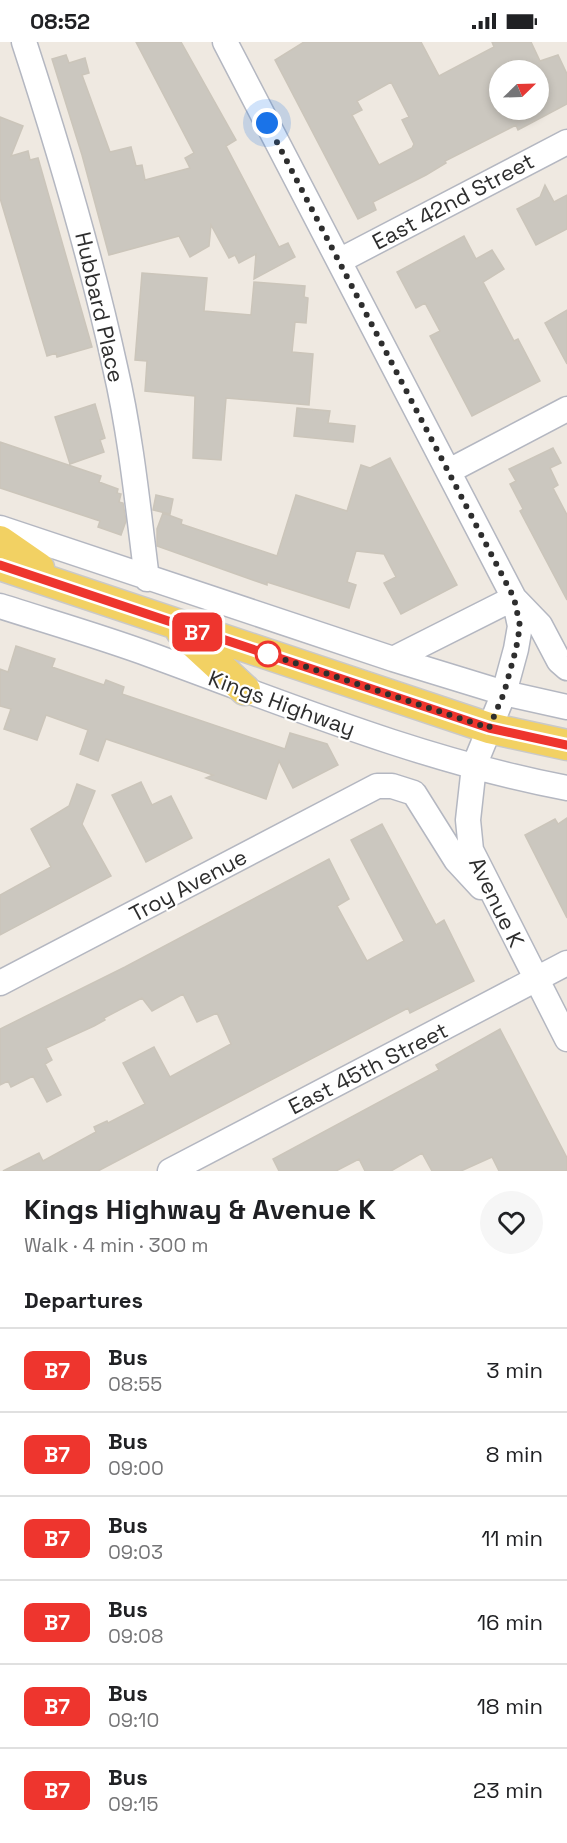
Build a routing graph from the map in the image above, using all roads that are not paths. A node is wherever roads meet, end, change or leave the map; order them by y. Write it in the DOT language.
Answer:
graph roads {
  1 [pos="24,42"];
  2 [pos="226,42"];
  3 [pos="567,142"];
  4 [pos="339,261"];
  5 [pos="567,409"];
  6 [pos="449,471"];
  7 [pos="0,528"];
  8 [pos="0,541"];
  9 [pos="0,565"];
  10 [pos="147,579"];
  11 [pos="64,586"];
  12 [pos="514,598"];
  13 [pos="0,606"];
  14 [pos="174,625"];
  15 [pos="393,659"];
  16 [pos="567,668"];
  17 [pos="245,690"];
  18 [pos="504,693"];
  19 [pos="567,707"];
  20 [pos="489,728"];
  21 [pos="567,745"];
  22 [pos="474,766"];
  23 [pos="567,788"];
  24 [pos="498,905"];
  25 [pos="567,963"];
  26 [pos="536,980"];
  27 [pos="0,983"];
  28 [pos="567,1039"];
  29 [pos="170,1171"];
  1 -- 10 [label="street, Hubbard Place"];
  2 -- 4 [label="street, Avenue K"];
  3 -- 4 [label="street, East 42nd Street"];
  4 -- 6 [label="street, Avenue K"];
  5 -- 6 [label="street"];
  6 -- 12 [label="street, Avenue K"];
  7 -- 10 [label="street"];
  8 -- 11 [label="main road"];
  9 -- 11 [label="main road, Kings Highway"];
  10 -- 15 [label="street"];
  11 -- 14 [label="main road, Kings Highway"];
  12 -- 15 [label="street"];
  12 -- 16 [label="street"];
  12 -- 18 [label="street, Avenue K"];
  13 -- 17 [label="street, Kings Highway"];
  14 -- 17 [label="main road"];
  14 -- 20 [label="main road, Kings Highway"];
  15 -- 18 [label="street"];
  17 -- 22 [label="street, Kings Highway"];
  18 -- 19 [label="street"];
  18 -- 20 [label="street, Avenue K"];
  20 -- 21 [label="main road, Kings Highway"];
  20 -- 22 [label="street, Avenue K"];
  22 -- 23 [label="street, Kings Highway"];
  22 -- 24 [label="street, Avenue K"];
  24 -- 26 [label="street, Avenue K"];
  24 -- 27 [label="street, Troy Avenue"];
  25 -- 26 [label="street, East 45th Street"];
  26 -- 28 [label="street, Avenue K"];
  26 -- 29 [label="street, East 45th Street"];
}
